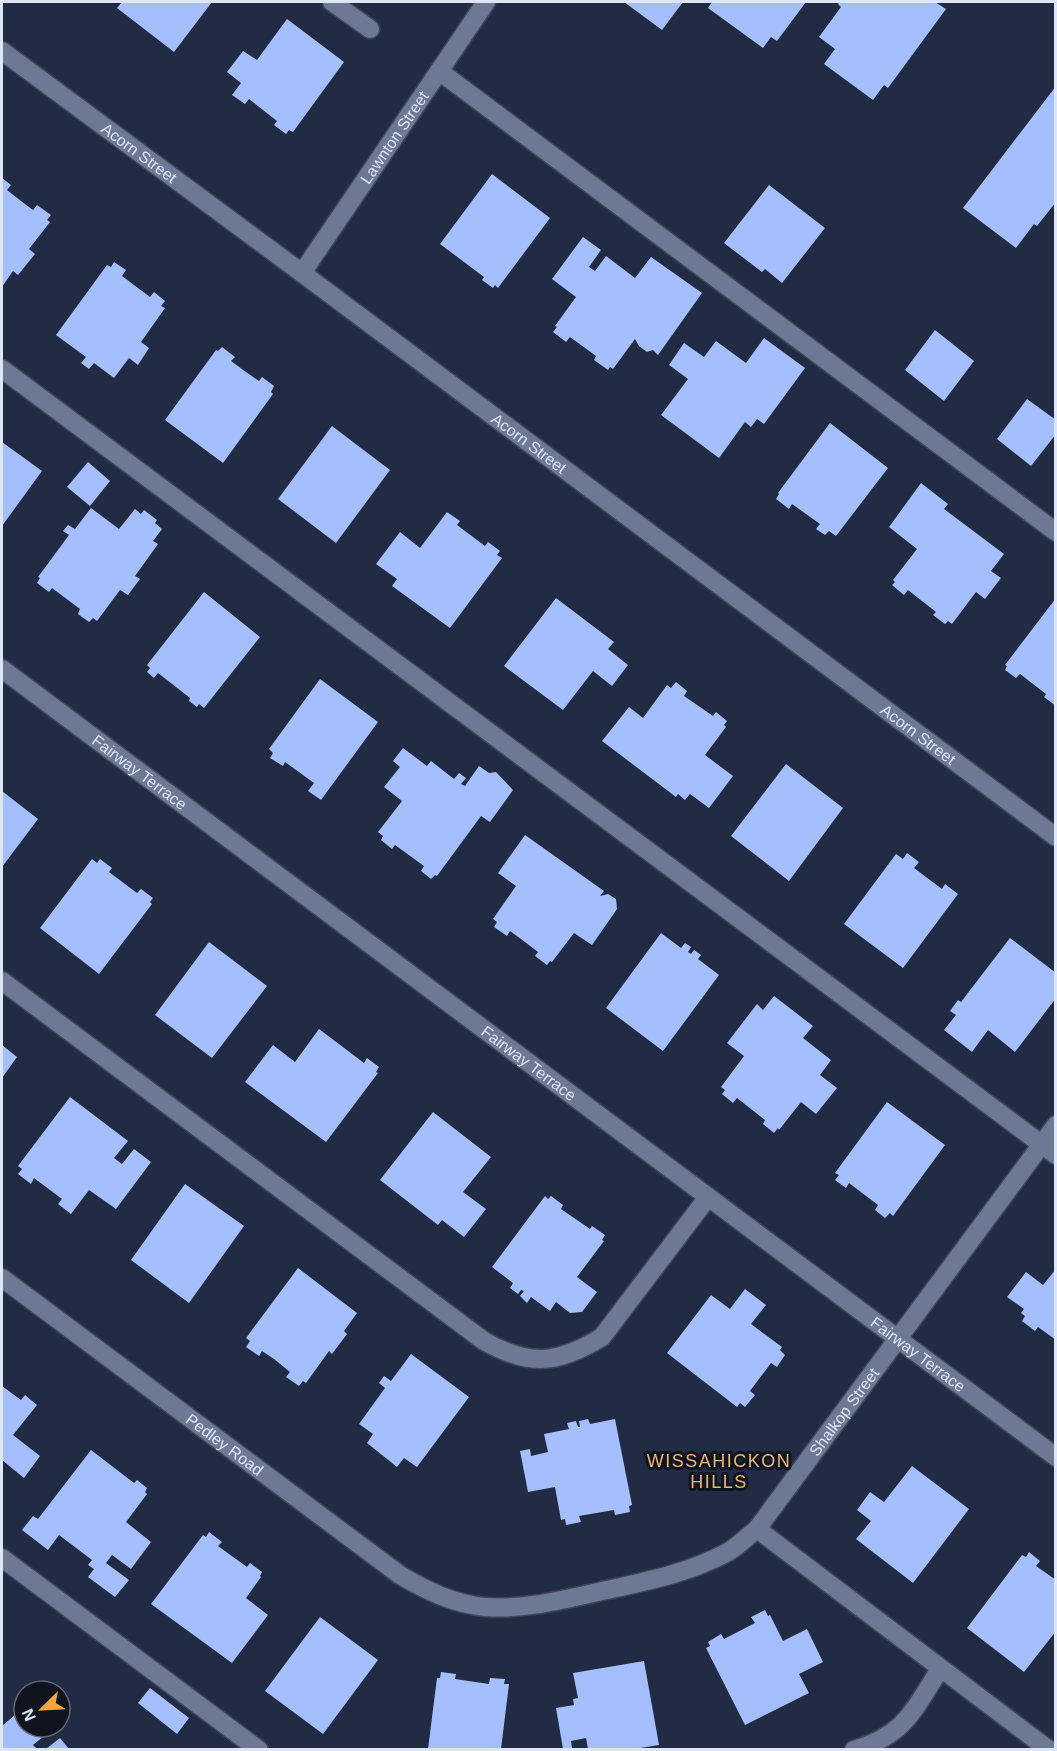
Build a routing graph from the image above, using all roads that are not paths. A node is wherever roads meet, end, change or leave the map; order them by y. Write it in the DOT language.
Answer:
graph roads {
  1 [pos="332,2"];
  2 [pos="486,2"];
  3 [pos="370,29"];
  4 [pos="2,51"];
  5 [pos="439,71"];
  6 [pos="302,273"];
  7 [pos="2,369"];
  8 [pos="1056,532"];
  9 [pos="2,669"];
  10 [pos="1056,837"];
  11 [pos="2,981"];
  12 [pos="1056,1125"];
  13 [pos="1048,1150"];
  14 [pos="708,1197"];
  15 [pos="2,1278"];
  16 [pos="898,1340"];
  17 [pos="1056,1457"];
  18 [pos="757,1529"];
  19 [pos="2,1558"];
  20 [pos="453,1600"];
  21 [pos="940,1669"];
  22 [pos="260,1749"];
  23 [pos="854,1749"];
  24 [pos="1049,1749"];
  1 -- 3 [label="street"];
  2 -- 5 [label="street, Lawnton Street"];
  4 -- 6 [label="street, Acorn Street"];
  5 -- 6 [label="street, Lawnton Street"];
  5 -- 8 [label="street"];
  6 -- 10 [label="street, Acorn Street"];
  7 -- 13 [label="street"];
  9 -- 14 [label="street, Fairway Terrace"];
  11 -- 14 [label="street"];
  12 -- 13 [label="street, Shalkop Street"];
  13 -- 16 [label="street, Shalkop Street"];
  14 -- 16 [label="street, Fairway Terrace"];
  15 -- 20 [label="street, Pedley Road"];
  16 -- 17 [label="street, Fairway Terrace"];
  16 -- 18 [label="street, Shalkop Street"];
  18 -- 20 [label="street, Shalkop Street"];
  18 -- 21 [label="street"];
  19 -- 22 [label="street"];
  21 -- 23 [label="street"];
  21 -- 24 [label="street"];
}
